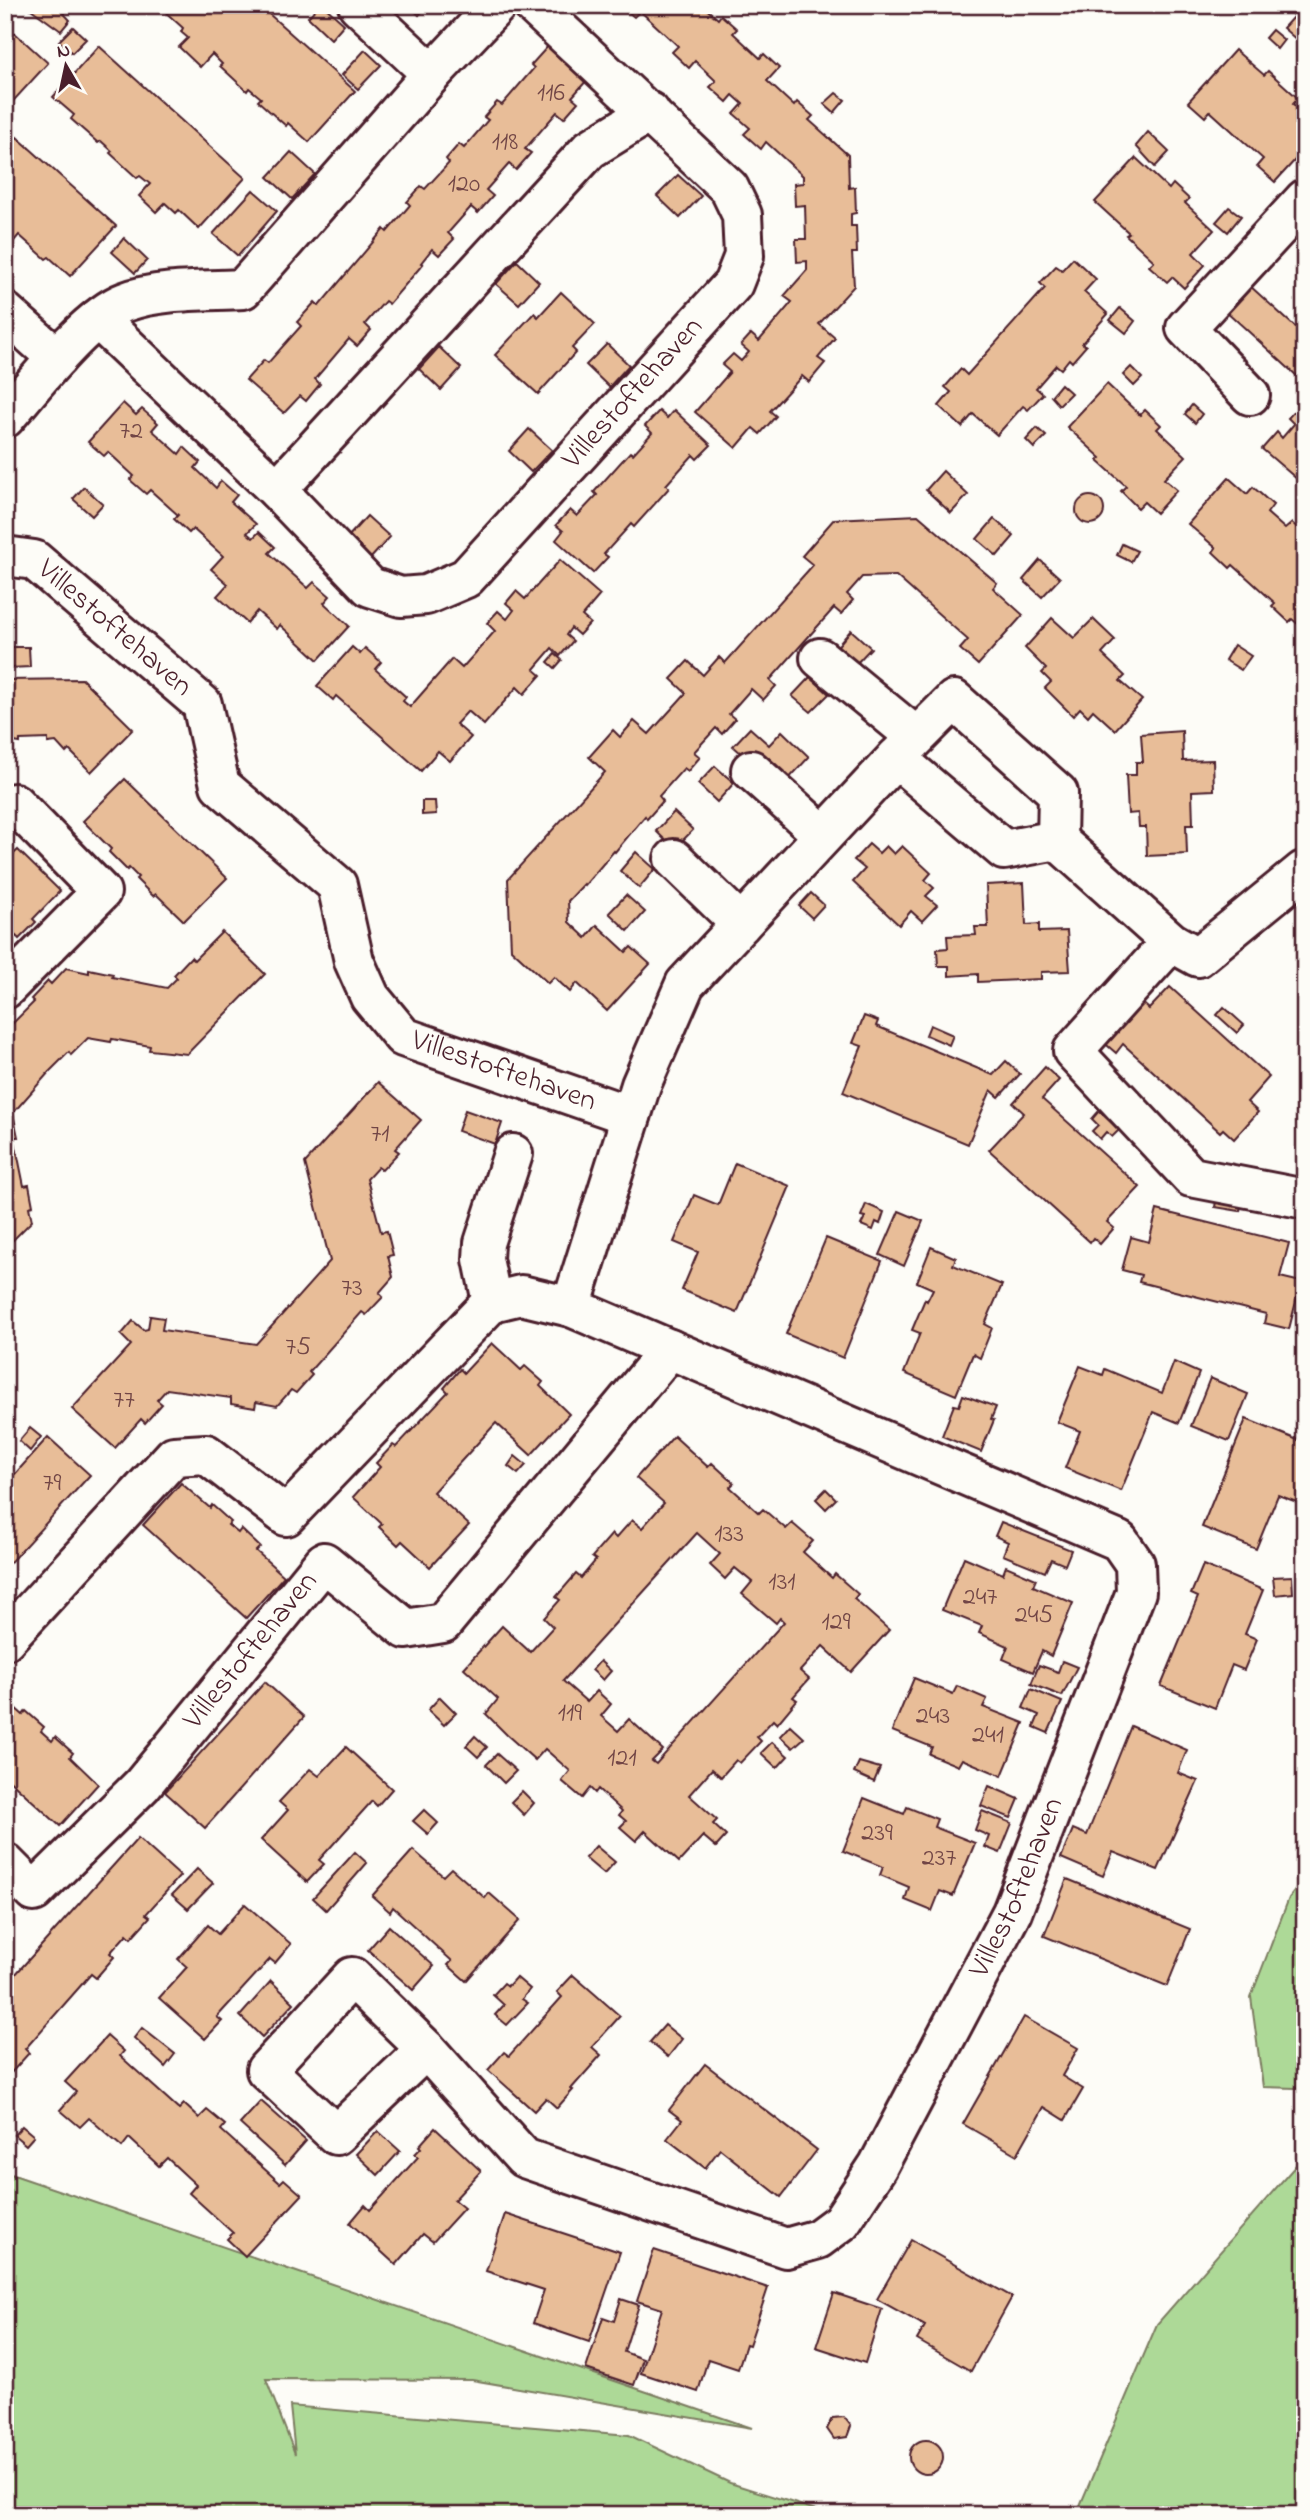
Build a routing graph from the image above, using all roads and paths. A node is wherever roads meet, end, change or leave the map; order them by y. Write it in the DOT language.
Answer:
graph roads {
  1 [pos="358,5"];
  2 [pos="497,5"];
  3 [pos="533,5"];
  4 [pos="432,74"];
  5 [pos="650,112"];
  6 [pos="1305,199"];
  7 [pos="5,313"];
  8 [pos="98,319"];
  9 [pos="57,358"];
  10 [pos="1250,395"];
  11 [pos="5,418"];
  12 [pos="277,490"];
  13 [pos="5,556"];
  14 [pos="820,658"];
  15 [pos="906,747"];
  16 [pos="751,770"];
  17 [pos="5,808"];
  18 [pos="824,835"];
  19 [pos="1057,840"];
  20 [pos="674,859"];
  21 [pos="1305,873"];
  22 [pos="741,923"];
  23 [pos="1171,943"];
  24 [pos="5,989"];
  25 [pos="631,1116"];
  26 [pos="513,1154"];
  27 [pos="1305,1199"];
  28 [pos="492,1303"];
  29 [pos="571,1307"];
  30 [pos="670,1349"];
  31 [pos="286,1516"];
  32 [pos="324,1562"];
  33 [pos="5,1640"];
  34 [pos="5,1863"];
  35 [pos="426,2049"];
  1 -- 4 [label="street"];
  2 -- 4 [label="street"];
  3 -- 5 [label="street, Villestoftehaven"];
  4 -- 8 [label="street"];
  5 -- 12 [label="street"];
  5 -- 12 [label="street, Villestoftehaven"];
  6 -- 10 [label="street"];
  7 -- 9 [label="street"];
  8 -- 9 [label="street"];
  8 -- 12 [label="street, Villestoftehaven"];
  9 -- 11 [label="street"];
  13 -- 25 [label="street, Villestoftehaven"];
  14 -- 15 [label="street"];
  15 -- 18 [label="street, Villestoftehaven"];
  15 -- 19 [label="street"];
  15 -- 19 [label="street, Villestoftehaven"];
  16 -- 18 [label="street"];
  17 -- 24 [label="street"];
  18 -- 22 [label="street, Villestoftehaven"];
  19 -- 23 [label="street"];
  20 -- 22 [label="street"];
  21 -- 23 [label="street"];
  22 -- 25 [label="street, Villestoftehaven"];
  23 -- 27 [label="street"];
  25 -- 29 [label="street, Villestoftehaven"];
  26 -- 28 [label="street"];
  28 -- 29 [label="street, Villestoftehaven"];
  28 -- 31 [label="street"];
  29 -- 30 [label="street, Villestoftehaven"];
  30 -- 32 [label="street, Villestoftehaven"];
  30 -- 35 [label="street, Villestoftehaven"];
  31 -- 32 [label="street"];
  31 -- 33 [label="street"];
  32 -- 34 [label="street, Villestoftehaven"];
}
